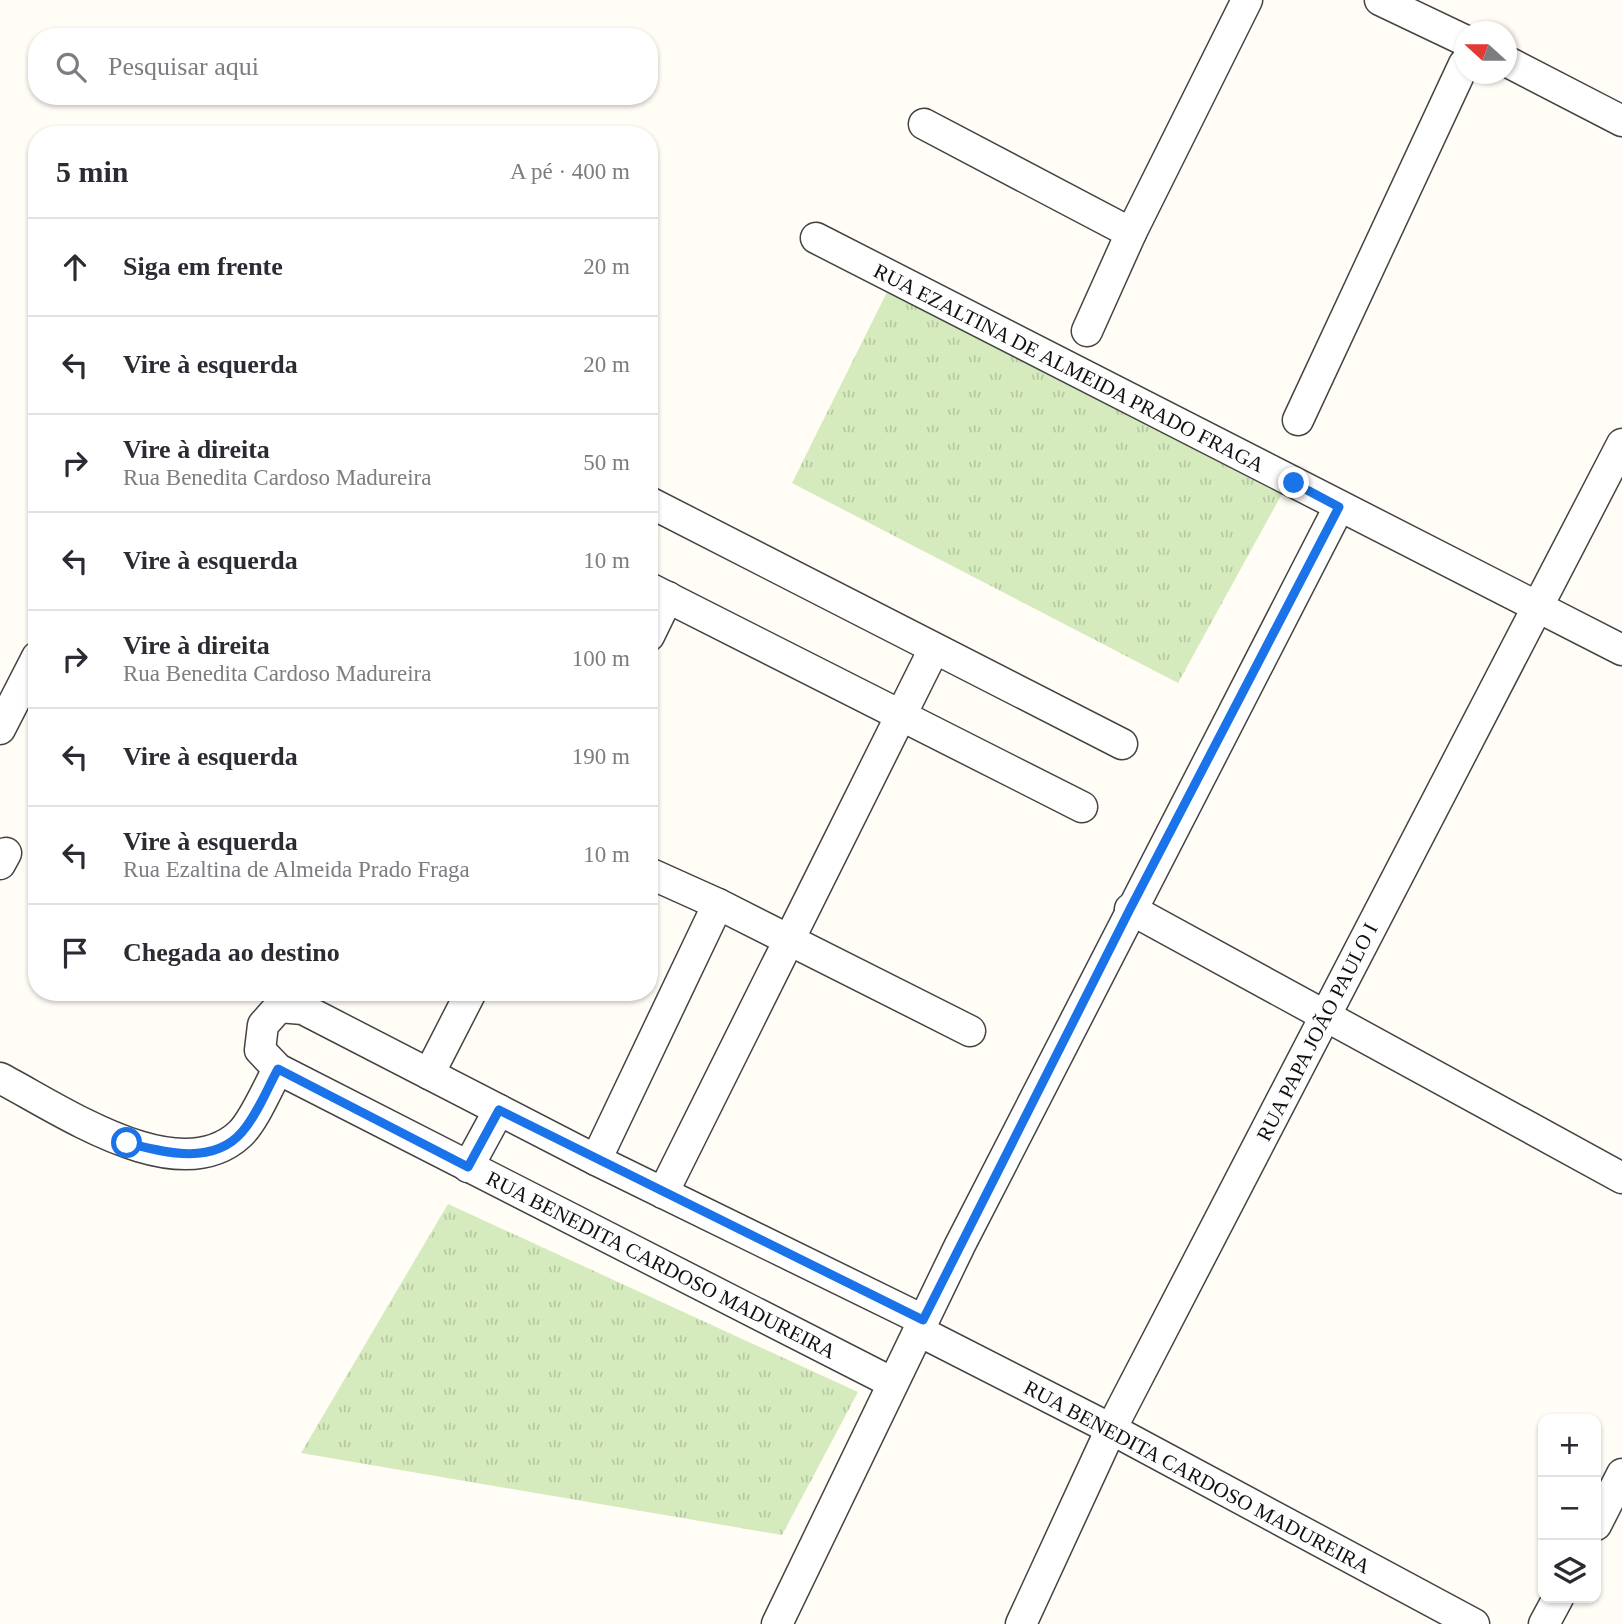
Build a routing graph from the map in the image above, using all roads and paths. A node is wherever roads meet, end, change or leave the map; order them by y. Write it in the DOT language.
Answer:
graph roads {
  1 [pos="1247,0"];
  2 [pos="1380,0"];
  3 [pos="1454,35"];
  4 [pos="1517,66"];
  5 [pos="1456,84"];
  6 [pos="1622,121"];
  7 [pos="924,124"];
  8 [pos="1131,233"];
  9 [pos="816,238"];
  10 [pos="1087,331"];
  11 [pos="1298,420"];
  12 [pos="1622,444"];
  13 [pos="658,507"];
  14 [pos="1339,507"];
  15 [pos="659,592"];
  16 [pos="1539,606"];
  17 [pos="934,649"];
  18 [pos="1622,650"];
  19 [pos="28,675"];
  20 [pos="901,715"];
  21 [pos="0,729"];
  22 [pos="1122,744"];
  23 [pos="1082,807"];
  24 [pos="658,877"];
  25 [pos="718,904"];
  26 [pos="1130,909"];
  27 [pos="788,941"];
  28 [pos="466,1001"];
  29 [pos="1326,1016"];
  30 [pos="970,1031"];
  31 [pos="278,1069"];
  32 [pos="429,1074"];
  33 [pos="0,1079"];
  34 [pos="499,1110"];
  35 [pos="596,1160"];
  36 [pos="468,1167"];
  37 [pos="1622,1178"];
  38 [pos="663,1193"];
  39 [pos="921,1326"];
  40 [pos="891,1382"];
  41 [pos="1111,1429"];
  42 [pos="1622,1474"];
  43 [pos="1601,1515"];
  44 [pos="1555,1603"];
  45 [pos="777,1624"];
  46 [pos="1020,1624"];
  47 [pos="1474,1624"];
  48 [pos="1544,1624"];
  1 -- 8 [label="street"];
  2 -- 3 [label="street"];
  4 -- 6 [label="street"];
  5 -- 11 [label="street"];
  7 -- 8 [label="street"];
  8 -- 10 [label="street"];
  9 -- 14 [label="street, RUA EZALTINA DE ALMEIDA PRADO FRAGA"];
  12 -- 16 [label="street, RUA PAPA JOÃO PAULO I"];
  13 -- 17 [label="street"];
  14 -- 16 [label="street, RUA EZALTINA DE ALMEIDA PRADO FRAGA"];
  14 -- 26 [label="street"];
  15 -- 20 [label="street"];
  16 -- 18 [label="street, RUA EZALTINA DE ALMEIDA PRADO FRAGA"];
  16 -- 29 [label="street, RUA PAPA JOÃO PAULO I"];
  17 -- 20 [label="street"];
  17 -- 22 [label="street"];
  19 -- 21 [label="street"];
  20 -- 23 [label="street"];
  20 -- 27 [label="street"];
  24 -- 25 [label="street"];
  25 -- 27 [label="street"];
  25 -- 35 [label="street"];
  26 -- 29 [label="street"];
  26 -- 39 [label="street"];
  27 -- 30 [label="street"];
  27 -- 38 [label="street"];
  28 -- 32 [label="street"];
  29 -- 37 [label="street"];
  29 -- 41 [label="street, RUA PAPA JOÃO PAULO I"];
  31 -- 32 [label="street, RUA BENEDITA CARDOSO MADUREIRA"];
  31 -- 33 [label="street"];
  31 -- 36 [label="street, RUA BENEDITA CARDOSO MADUREIRA"];
  32 -- 34 [label="street, RUA BENEDITA CARDOSO MADUREIRA"];
  34 -- 35 [label="street, RUA BENEDITA CARDOSO MADUREIRA"];
  34 -- 36 [label="street"];
  35 -- 38 [label="street, RUA BENEDITA CARDOSO MADUREIRA"];
  36 -- 40 [label="street, RUA BENEDITA CARDOSO MADUREIRA"];
  38 -- 39 [label="street, RUA BENEDITA CARDOSO MADUREIRA"];
  39 -- 40 [label="street"];
  39 -- 41 [label="street, RUA BENEDITA CARDOSO MADUREIRA"];
  40 -- 45 [label="street"];
  41 -- 46 [label="street, RUA PAPA JOÃO PAULO I"];
  41 -- 47 [label="street, RUA BENEDITA CARDOSO MADUREIRA"];
  42 -- 43 [label="street"];
  44 -- 48 [label="street"];
}
